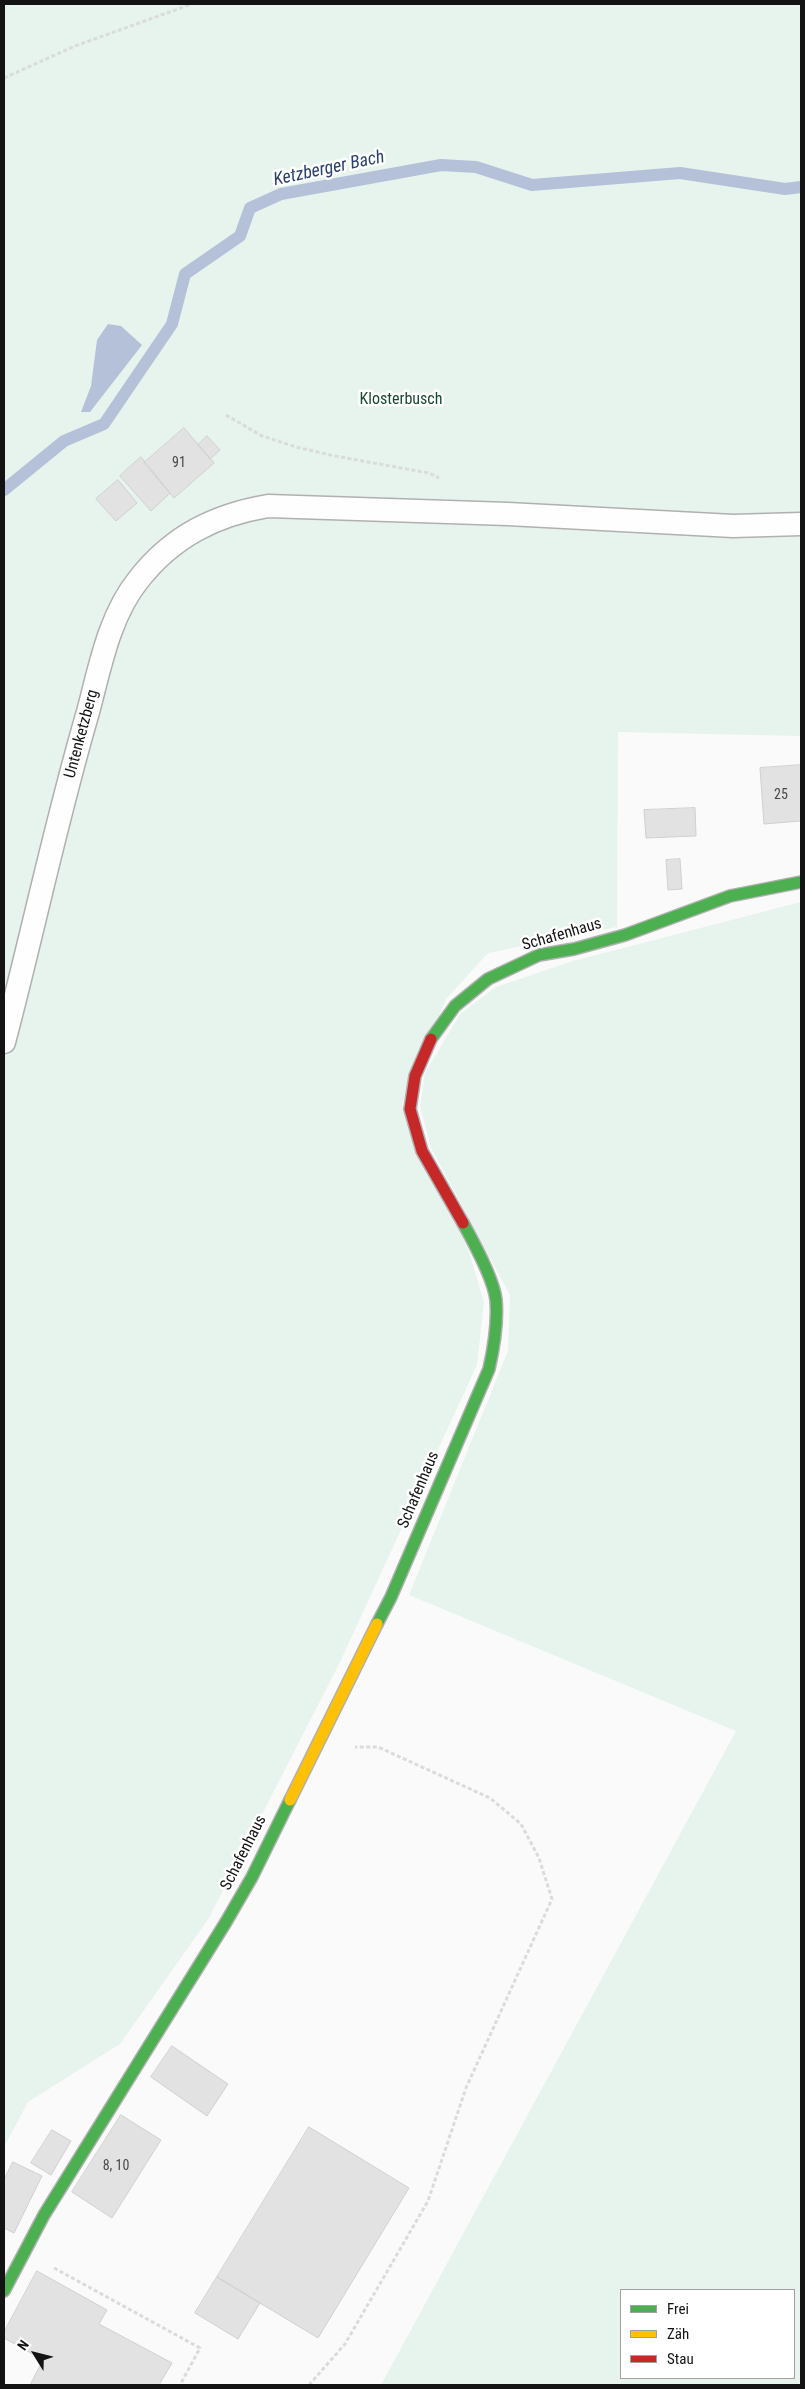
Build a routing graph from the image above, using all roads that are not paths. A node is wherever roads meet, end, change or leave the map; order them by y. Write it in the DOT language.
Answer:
graph roads {
  1 [pos="801,524"];
  2 [pos="801,882"];
  3 [pos="4,1042"];
  4 [pos="4,2291"];
  1 -- 3 [label="lane, Untenketzberg"];
  2 -- 4 [label="street, Schafenhaus"];
}
